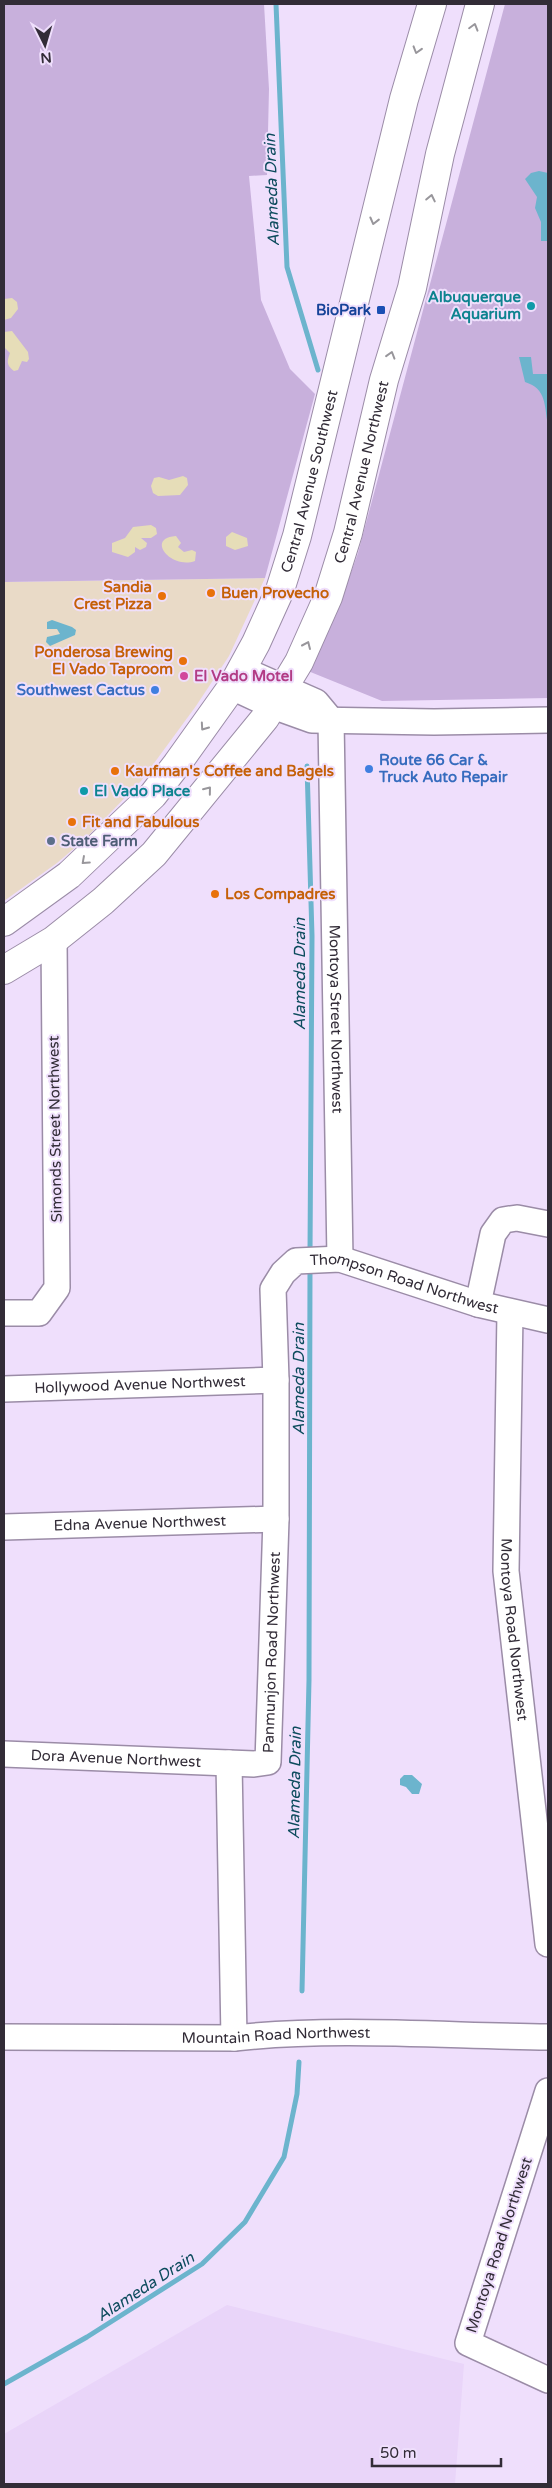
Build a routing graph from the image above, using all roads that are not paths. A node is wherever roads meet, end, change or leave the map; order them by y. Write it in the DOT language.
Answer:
graph roads {
  1 [pos="432,4"];
  2 [pos="480,4"];
  3 [pos="236,678"];
  4 [pos="278,697"];
  5 [pos="332,720"];
  6 [pos="548,720"];
  7 [pos="4,922"];
  8 [pos="54,940"];
  9 [pos="4,970"];
  10 [pos="548,1224"];
  11 [pos="333,1259"];
  12 [pos="273,1289"];
  13 [pos="478,1304"];
  14 [pos="510,1312"];
  15 [pos="4,1313"];
  16 [pos="548,1320"];
  17 [pos="276,1380"];
  18 [pos="4,1389"];
  19 [pos="276,1519"];
  20 [pos="4,1527"];
  21 [pos="4,1754"];
  22 [pos="230,1762"];
  23 [pos="548,1944"];
  24 [pos="4,2037"];
  25 [pos="548,2037"];
  26 [pos="234,2038"];
  27 [pos="548,2091"];
  28 [pos="548,2380"];
  1 -- 3 [label="main road, Central Avenue Southwest, one-way"];
  4 -- 2 [label="main road, Central Avenue Northwest, one-way"];
  3 -- 4 [label="street"];
  3 -- 7 [label="main road, Central Avenue Southwest, one-way"];
  4 -- 5 [label="street"];
  8 -- 4 [label="main road, Central Avenue Northwest, one-way"];
  5 -- 6 [label="street"];
  5 -- 11 [label="street, Montoya Street Northwest"];
  8 -- 9 [label="main road, Central Avenue Northwest"];
  8 -- 15 [label="street, Simonds Street Northwest"];
  10 -- 13 [label="street"];
  11 -- 12 [label="street, Thompson Road Northwest"];
  11 -- 13 [label="street, Thompson Road Northwest"];
  12 -- 17 [label="street, Panmunjon Road Northwest"];
  13 -- 14 [label="street, Thompson Road Northwest"];
  14 -- 16 [label="street, Thompson Road Northwest"];
  14 -- 23 [label="street, Montoya Road Northwest"];
  17 -- 18 [label="street, Hollywood Avenue Northwest"];
  17 -- 19 [label="street, Panmunjon Road Northwest"];
  19 -- 20 [label="street, Edna Avenue Northwest"];
  19 -- 22 [label="street, Panmunjon Road Northwest"];
  21 -- 22 [label="street, Dora Avenue Northwest"];
  22 -- 26 [label="street"];
  24 -- 26 [label="street, Mountain Road Northwest"];
  25 -- 26 [label="street, Mountain Road Northwest"];
  27 -- 28 [label="street, Montoya Road Northwest"];
}
